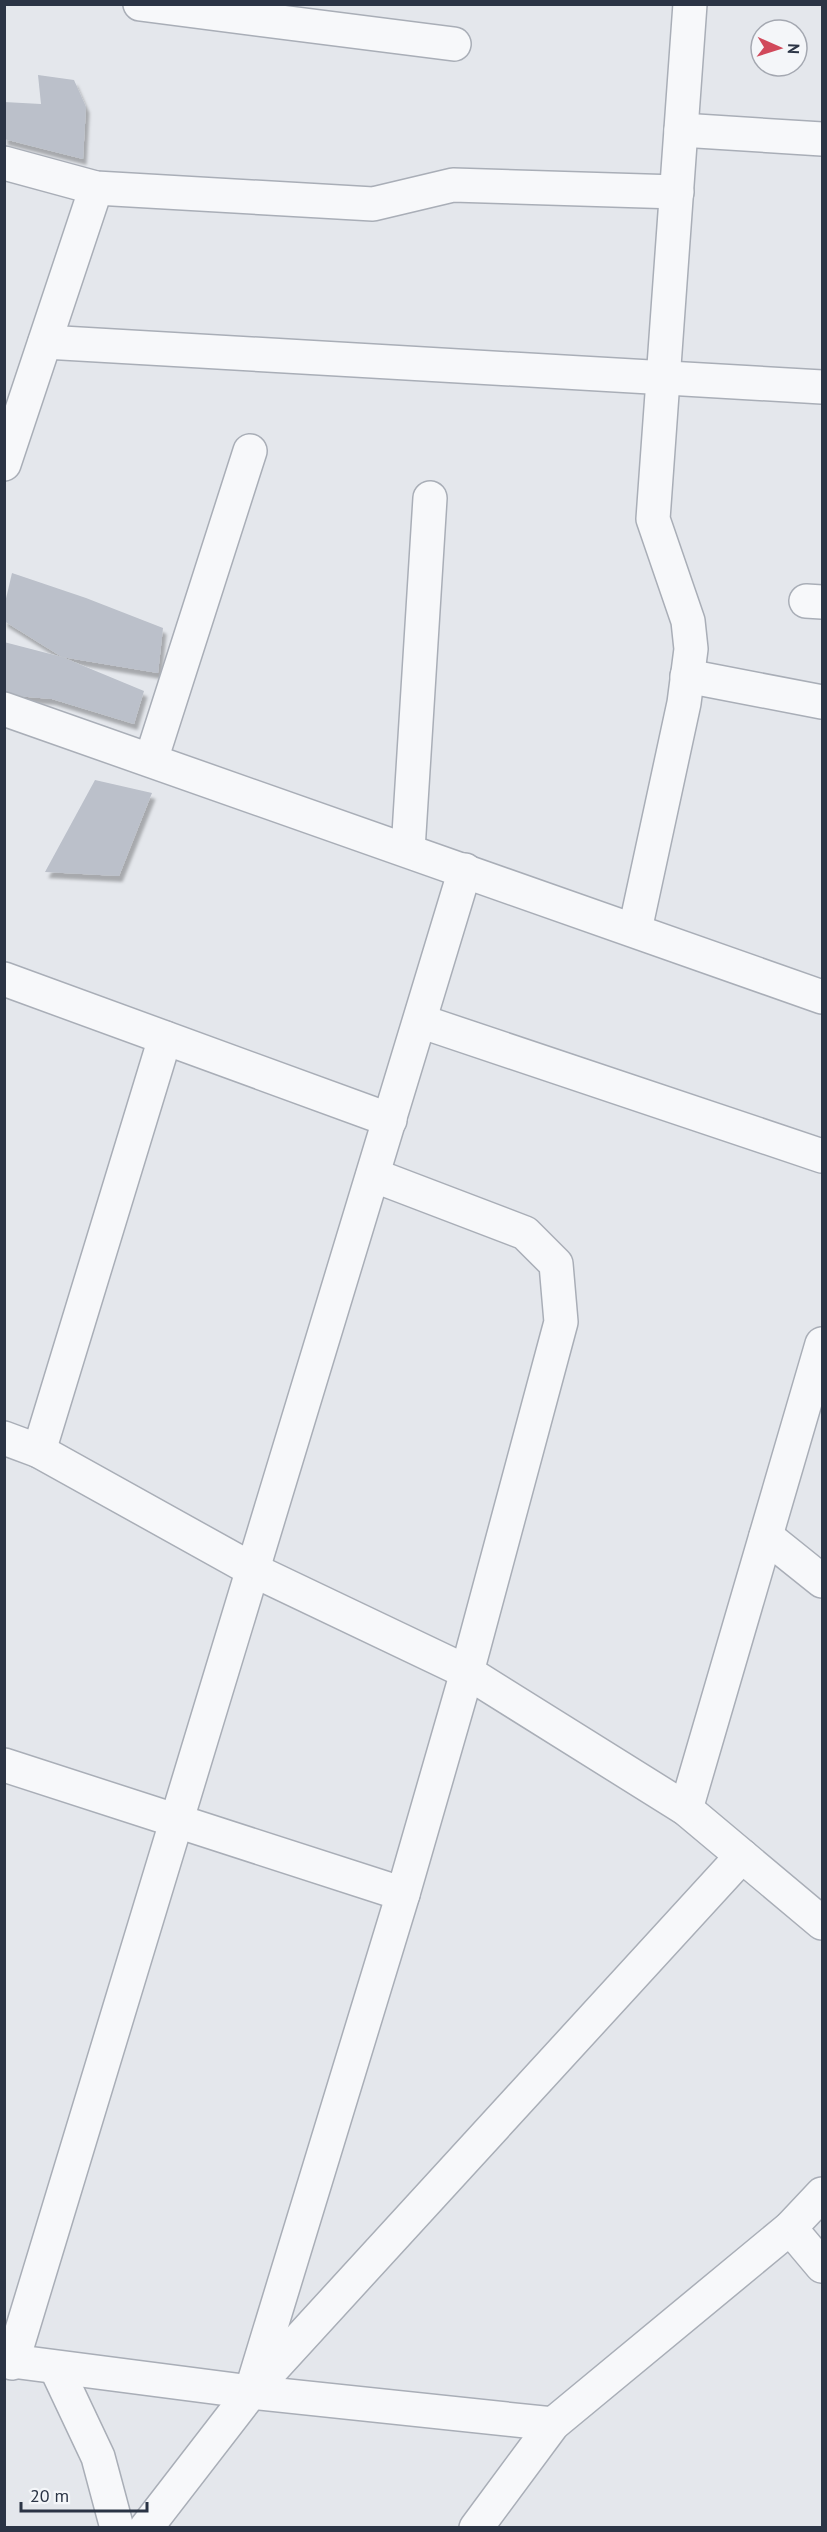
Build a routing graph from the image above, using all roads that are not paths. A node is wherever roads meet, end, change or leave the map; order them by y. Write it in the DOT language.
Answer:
graph roads {
  1 [pos="140,4"];
  2 [pos="690,4"];
  3 [pos="454,44"];
  4 [pos="681,130"];
  5 [pos="822,139"];
  6 [pos="4,163"];
  7 [pos="96,188"];
  8 [pos="677,192"];
  9 [pos="45,342"];
  10 [pos="663,378"];
  11 [pos="822,387"];
  12 [pos="250,451"];
  13 [pos="4,465"];
  14 [pos="430,498"];
  15 [pos="687,676"];
  16 [pos="822,702"];
  17 [pos="4,709"];
  18 [pos="151,760"];
  19 [pos="408,850"];
  20 [pos="465,870"];
  21 [pos="634,930"];
  22 [pos="4,979"];
  23 [pos="822,997"];
  24 [pos="420,1021"];
  25 [pos="165,1038"];
  26 [pos="390,1120"];
  27 [pos="822,1156"];
  28 [pos="373,1175"];
  29 [pos="822,1344"];
  30 [pos="4,1438"];
  31 [pos="39,1451"];
  32 [pos="766,1536"];
  33 [pos="253,1570"];
  34 [pos="822,1581"];
  35 [pos="466,1672"];
  36 [pos="4,1765"];
  37 [pos="686,1809"];
  38 [pos="177,1821"];
  39 [pos="742,1856"];
  40 [pos="403,1894"];
  41 [pos="822,1923"];
  42 [pos="822,2194"];
  43 [pos="790,2228"];
  44 [pos="822,2266"];
  45 [pos="8,2362"];
  46 [pos="56,2368"];
  47 [pos="251,2392"];
  48 [pos="554,2424"];
  49 [pos="117,2528"];
  50 [pos="146,2528"];
  51 [pos="476,2528"];
  1 -- 3 [label="street"];
  2 -- 4 [label="street"];
  4 -- 5 [label="street"];
  4 -- 8 [label="street"];
  6 -- 7 [label="street"];
  7 -- 8 [label="street"];
  7 -- 9 [label="street"];
  8 -- 10 [label="street"];
  9 -- 10 [label="street"];
  9 -- 13 [label="street"];
  10 -- 11 [label="street"];
  10 -- 15 [label="street"];
  12 -- 18 [label="street"];
  14 -- 19 [label="street"];
  15 -- 16 [label="street"];
  15 -- 21 [label="street"];
  17 -- 18 [label="street"];
  18 -- 19 [label="street"];
  19 -- 20 [label="street"];
  20 -- 21 [label="street"];
  20 -- 24 [label="street"];
  21 -- 23 [label="street"];
  22 -- 25 [label="street"];
  24 -- 26 [label="street"];
  24 -- 27 [label="street"];
  25 -- 26 [label="street"];
  25 -- 31 [label="street"];
  26 -- 28 [label="street"];
  28 -- 33 [label="street"];
  28 -- 35 [label="street"];
  29 -- 32 [label="street"];
  30 -- 31 [label="street"];
  31 -- 33 [label="street"];
  32 -- 34 [label="street"];
  32 -- 37 [label="street"];
  33 -- 35 [label="street"];
  33 -- 38 [label="street"];
  35 -- 37 [label="street"];
  35 -- 40 [label="street"];
  36 -- 38 [label="street"];
  37 -- 39 [label="street"];
  38 -- 40 [label="street"];
  38 -- 45 [label="street"];
  39 -- 41 [label="street"];
  39 -- 47 [label="street"];
  40 -- 47 [label="street"];
  42 -- 43 [label="street"];
  43 -- 44 [label="street"];
  43 -- 48 [label="street"];
  45 -- 46 [label="street"];
  46 -- 47 [label="street"];
  46 -- 49 [label="street"];
  47 -- 48 [label="street"];
  47 -- 50 [label="street"];
  48 -- 51 [label="street"];
}
